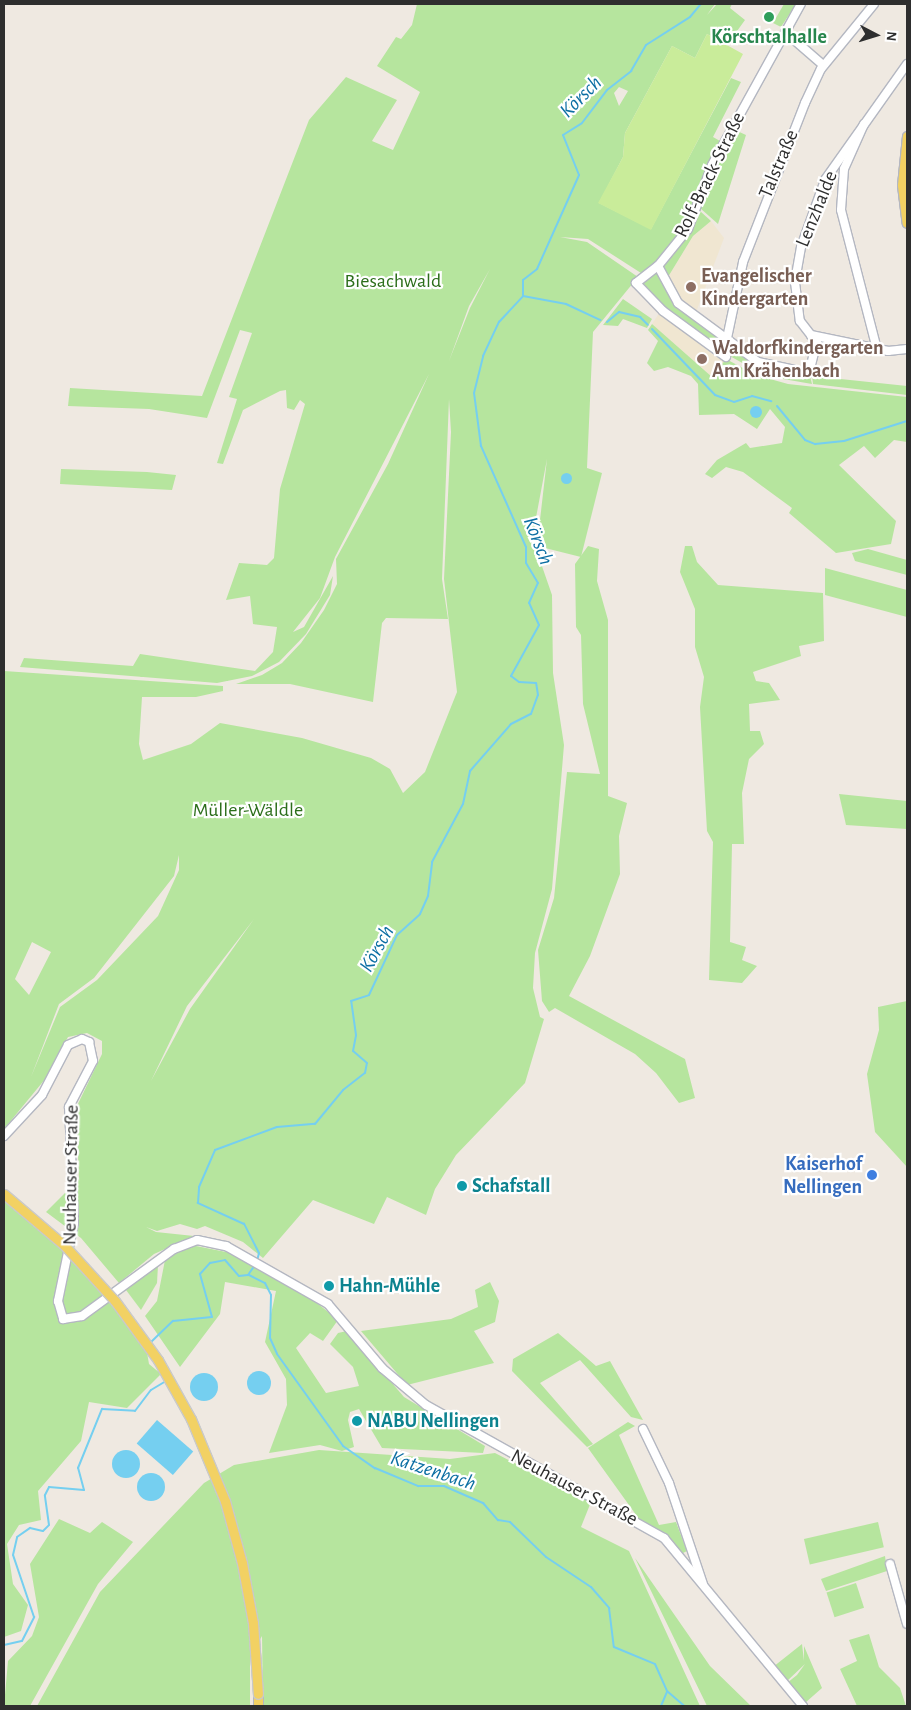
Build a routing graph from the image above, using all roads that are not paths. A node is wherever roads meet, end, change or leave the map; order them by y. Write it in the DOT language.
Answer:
graph roads {
  1 [pos="801,4"];
  2 [pos="874,4"];
  3 [pos="785,32"];
  4 [pos="907,64"];
  5 [pos="823,65"];
  6 [pos="864,123"];
  7 [pos="907,136"];
  8 [pos="907,222"];
  9 [pos="658,266"];
  10 [pos="818,337"];
  11 [pos="726,343"];
  12 [pos="877,349"];
  13 [pos="907,349"];
  14 [pos="726,357"];
  15 [pos="4,1136"];
  16 [pos="4,1194"];
  17 [pos="643,1429"];
  18 [pos="890,1564"];
  19 [pos="703,1584"];
  20 [pos="907,1624"];
  21 [pos="258,1706"];
  22 [pos="803,1706"];
  1 -- 3 [label="street, Rolf-Brack-Straße"];
  2 -- 5 [label="street, Talstraße"];
  3 -- 5 [label="street"];
  3 -- 9 [label="street, Rolf-Brack-Straße"];
  4 -- 6 [label="street, Lenzhalde"];
  5 -- 11 [label="street, Talstraße"];
  6 -- 10 [label="street, Lenzhalde"];
  6 -- 12 [label="street"];
  7 -- 8 [label="main road"];
  9 -- 11 [label="street"];
  9 -- 14 [label="street, Rolf-Brack-Straße"];
  10 -- 11 [label="street"];
  10 -- 12 [label="street"];
  12 -- 13 [label="street"];
  15 -- 19 [label="street, Neuhauser Straße"];
  16 -- 21 [label="main road, bridge"];
  17 -- 19 [label="street"];
  18 -- 20 [label="street"];
  19 -- 22 [label="street, Neuhauser Straße"];
}
